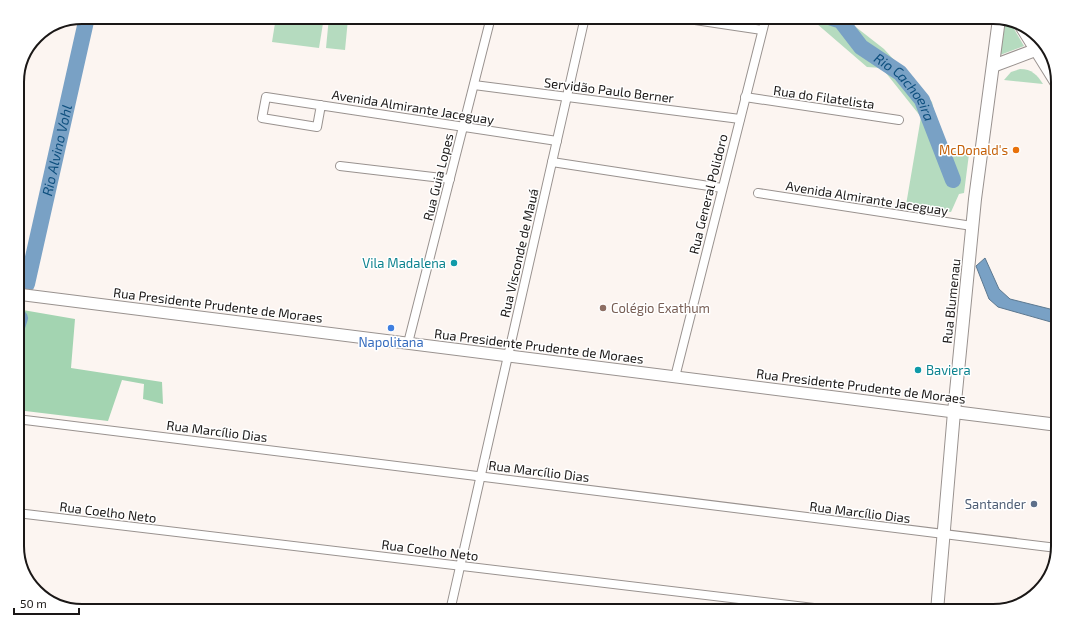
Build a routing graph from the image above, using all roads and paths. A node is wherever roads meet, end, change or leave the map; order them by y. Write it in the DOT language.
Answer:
graph roads {
  1 [pos="490,24"];
  2 [pos="583,24"];
  3 [pos="722,24"];
  4 [pos="764,24"];
  5 [pos="998,24"];
  6 [pos="762,30"];
  7 [pos="1040,48"];
  8 [pos="993,66"];
  9 [pos="474,85"];
  10 [pos="567,96"];
  11 [pos="745,98"];
  12 [pos="320,105"];
  13 [pos="740,119"];
  14 [pos="899,120"];
  15 [pos="463,127"];
  16 [pos="557,141"];
  17 [pos="552,162"];
  18 [pos="340,166"];
  19 [pos="450,179"];
  20 [pos="722,188"];
  21 [pos="758,193"];
  22 [pos="972,226"];
  23 [pos="24,295"];
  24 [pos="408,343"];
  25 [pos="508,356"];
  26 [pos="674,377"];
  27 [pos="954,412"];
  28 [pos="24,420"];
  29 [pos="1051,424"];
  30 [pos="480,476"];
  31 [pos="24,514"];
  32 [pos="944,534"];
  33 [pos="1051,547"];
  34 [pos="460,566"];
  35 [pos="452,604"];
  36 [pos="780,604"];
  37 [pos="938,604"];
  1 -- 9 [label="street, Rua Guia Lopes"];
  2 -- 10 [label="street, Rua Visconde de Mauá"];
  3 -- 6 [label="street"];
  4 -- 6 [label="street, Rua General Polidoro"];
  5 -- 8 [label="main road, Rua Blumenau"];
  6 -- 11 [label="street, Rua General Polidoro"];
  7 -- 8 [label="main road"];
  8 -- 22 [label="main road, Rua Blumenau"];
  9 -- 10 [label="street, Servidão Paulo Berner"];
  9 -- 15 [label="street, Rua Guia Lopes"];
  10 -- 13 [label="street, Servidão Paulo Berner"];
  10 -- 16 [label="street, Rua Visconde de Mauá"];
  11 -- 13 [label="street, Rua General Polidoro"];
  11 -- 14 [label="street, Rua do Filatelista"];
  12 -- 12 [label="street, Avenida Almirante Jaceguay"];
  12 -- 15 [label="street, Avenida Almirante Jaceguay"];
  13 -- 20 [label="street, Rua General Polidoro"];
  15 -- 16 [label="street, Avenida Almirante Jaceguay"];
  15 -- 19 [label="street, Rua Guia Lopes"];
  16 -- 17 [label="street, Rua Visconde de Mauá"];
  17 -- 20 [label="street"];
  17 -- 25 [label="street, Rua Visconde de Mauá"];
  18 -- 19 [label="street"];
  19 -- 24 [label="street, Rua Guia Lopes"];
  20 -- 26 [label="street, Rua General Polidoro"];
  21 -- 22 [label="street, Avenida Almirante Jaceguay"];
  22 -- 27 [label="main road, Rua Blumenau"];
  23 -- 24 [label="main road, Rua Presidente Prudente de Moraes"];
  24 -- 25 [label="main road, Rua Presidente Prudente de Moraes"];
  25 -- 26 [label="main road, Rua Presidente Prudente de Moraes"];
  25 -- 30 [label="street, Rua Visconde de Mauá"];
  26 -- 27 [label="main road, Rua Presidente Prudente de Moraes"];
  27 -- 29 [label="main road, Rua Presidente Prudente de Moraes"];
  27 -- 32 [label="main road, Rua Blumenau"];
  28 -- 30 [label="street, Rua Marcílio Dias"];
  30 -- 32 [label="street, Rua Marcílio Dias"];
  30 -- 34 [label="street, Rua Visconde de Mauá"];
  31 -- 34 [label="street, Rua Coelho Neto"];
  32 -- 33 [label="street, Rua Marcílio Dias"];
  32 -- 37 [label="main road, Rua Blumenau"];
  34 -- 35 [label="street, Rua Visconde de Mauá"];
  34 -- 36 [label="street, Rua Coelho Neto"];
}
